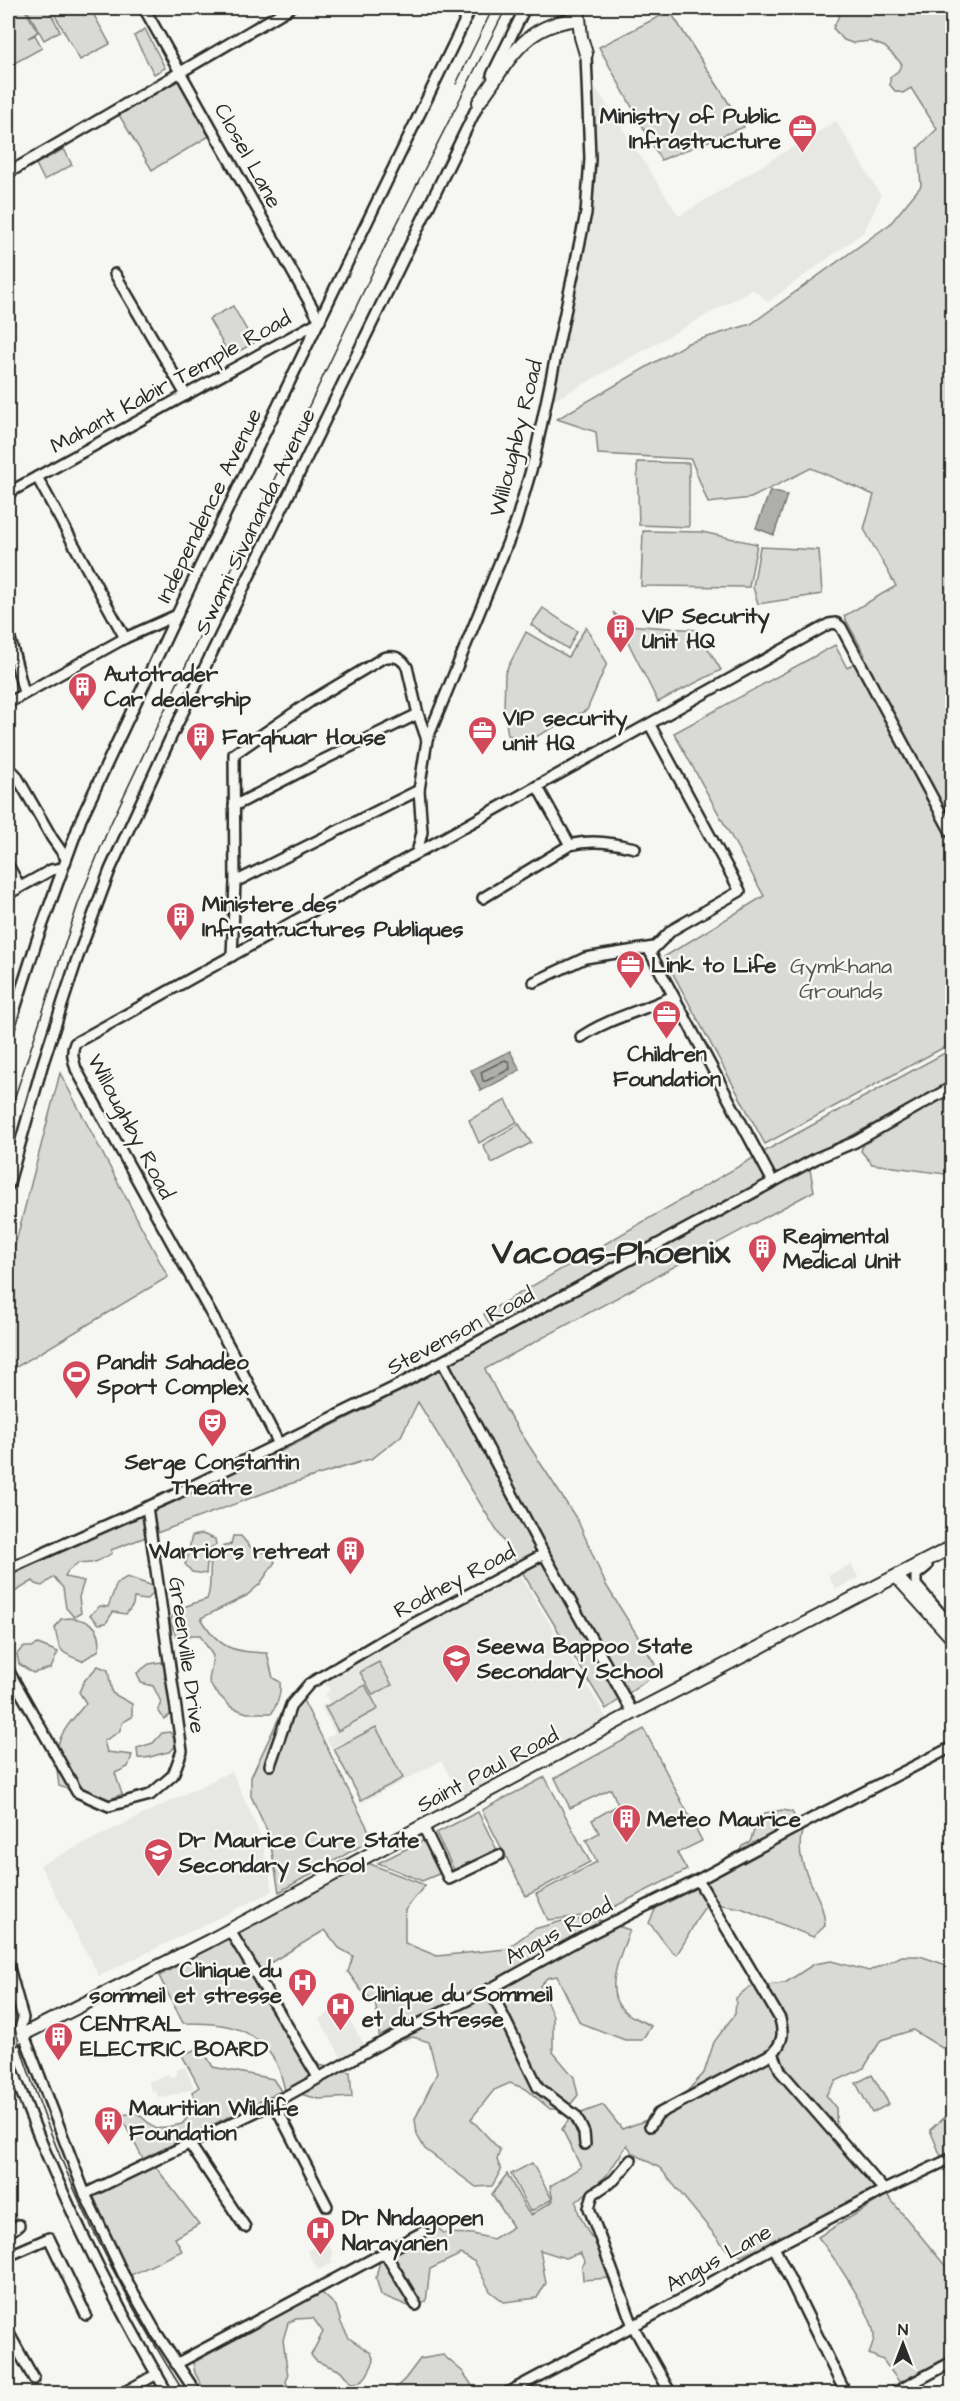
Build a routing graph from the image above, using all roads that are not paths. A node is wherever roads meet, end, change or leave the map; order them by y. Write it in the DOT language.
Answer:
graph roads {
  1 [pos="144,8"];
  2 [pos="290,8"];
  3 [pos="471,8"];
  4 [pos="525,8"];
  5 [pos="578,13"];
  6 [pos="585,54"];
  7 [pos="180,73"];
  8 [pos="479,102"];
  9 [pos="8,173"];
  10 [pos="115,274"];
  11 [pos="320,321"];
  12 [pos="186,395"];
  13 [pos="37,477"];
  14 [pos="8,493"];
  15 [pos="177,615"];
  16 [pos="8,631"];
  17 [pos="125,638"];
  18 [pos="24,693"];
  19 [pos="8,703"];
  20 [pos="418,714"];
  21 [pos="650,725"];
  22 [pos="427,740"];
  23 [pos="8,774"];
  24 [pos="537,786"];
  25 [pos="419,790"];
  26 [pos="234,806"];
  27 [pos="420,811"];
  28 [pos="952,834"];
  29 [pos="440,838"];
  30 [pos="570,845"];
  31 [pos="635,848"];
  32 [pos="417,853"];
  33 [pos="66,858"];
  34 [pos="8,865"];
  35 [pos="63,868"];
  36 [pos="235,882"];
  37 [pos="20,887"];
  38 [pos="8,894"];
  39 [pos="483,898"];
  40 [pos="654,947"];
  41 [pos="232,956"];
  42 [pos="534,982"];
  43 [pos="673,996"];
  44 [pos="8,1031"];
  45 [pos="581,1037"];
  46 [pos="952,1088"];
  47 [pos="772,1182"];
  48 [pos="8,1186"];
  49 [pos="443,1363"];
  50 [pos="279,1444"];
  51 [pos="147,1507"];
  52 [pos="952,1547"];
  53 [pos="952,1552"];
  54 [pos="544,1554"];
  55 [pos="8,1569"];
  56 [pos="897,1577"];
  57 [pos="952,1627"];
  58 [pos="952,1638"];
  59 [pos="8,1670"];
  60 [pos="633,1713"];
  61 [pos="952,1747"];
  62 [pos="270,1765"];
  63 [pos="423,1826"];
  64 [pos="499,1855"];
  65 [pos="698,1880"];
  66 [pos="229,1929"];
  67 [pos="8,1964"];
  68 [pos="490,1989"];
  69 [pos="23,2018"];
  70 [pos="42,2026"];
  71 [pos="24,2035"];
  72 [pos="8,2042"];
  73 [pos="773,2053"];
  74 [pos="8,2056"];
  75 [pos="318,2077"];
  76 [pos="274,2103"];
  77 [pos="650,2126"];
  78 [pos="189,2143"];
  79 [pos="585,2144"];
  80 [pos="952,2158"];
  81 [pos="630,2160"];
  82 [pos="884,2190"];
  83 [pos="85,2194"];
  84 [pos="327,2206"];
  85 [pos="19,2225"];
  86 [pos="245,2227"];
  87 [pos="423,2232"];
  88 [pos="8,2233"];
  89 [pos="774,2247"];
  90 [pos="385,2253"];
  91 [pos="8,2256"];
  92 [pos="416,2304"];
  93 [pos="86,2315"];
  94 [pos="633,2326"];
  95 [pos="8,2332"];
  96 [pos="952,2362"];
  97 [pos="176,2364"];
  98 [pos="159,2378"];
  99 [pos="34,2379"];
  100 [pos="121,2394"];
  101 [pos="166,2394"];
  102 [pos="197,2394"];
  103 [pos="505,2394"];
  104 [pos="671,2394"];
  105 [pos="846,2394"];
  106 [pos="892,2394"];
  1 -- 7 [label="street, Closel Lane"];
  2 -- 7 [label="street"];
  3 -- 11 [label="street, Independence Avenue"];
  4 -- 8 [label="street, Swami Sivananda Avenue"];
  5 -- 6 [label="main road"];
  5 -- 8 [label="main road"];
  6 -- 22 [label="street, Willoughby Road"];
  7 -- 9 [label="street"];
  7 -- 11 [label="street, Closel Lane"];
  8 -- 48 [label="street, Swami Sivananda Avenue"];
  10 -- 12 [label="street"];
  11 -- 12 [label="street, Mahant Kabir Temple Road"];
  11 -- 15 [label="street, Independence Avenue"];
  12 -- 13 [label="street, Mahant Kabir Temple Road"];
  13 -- 14 [label="street, Mahant Kabir Temple Road"];
  13 -- 17 [label="street"];
  15 -- 17 [label="street"];
  15 -- 33 [label="street, Independence Avenue"];
  16 -- 18 [label="street"];
  17 -- 18 [label="street"];
  18 -- 19 [label="street"];
  20 -- 22 [label="street"];
  20 -- 26 [label="street"];
  20 -- 26 [label="street"];
  21 -- 24 [label="street, Willoughby Road"];
  21 -- 28 [label="street, Willoughby Road"];
  21 -- 40 [label="street"];
  22 -- 25 [label="street, Willoughby Road"];
  23 -- 33 [label="street"];
  24 -- 29 [label="street, Willoughby Road"];
  24 -- 30 [label="street"];
  25 -- 27 [label="street, Willoughby Road"];
  25 -- 36 [label="street"];
  26 -- 36 [label="street"];
  27 -- 29 [label="street"];
  27 -- 32 [label="street, Willoughby Road"];
  29 -- 32 [label="street, Willoughby Road"];
  30 -- 31 [label="street"];
  30 -- 39 [label="street"];
  32 -- 41 [label="street, Willoughby Road"];
  33 -- 35 [label="street, Independence Avenue"];
  34 -- 37 [label="street"];
  35 -- 37 [label="street"];
  35 -- 44 [label="street, Independence Avenue"];
  36 -- 41 [label="street"];
  37 -- 38 [label="street"];
  40 -- 42 [label="street"];
  40 -- 43 [label="street"];
  41 -- 50 [label="street, Willoughby Road"];
  43 -- 45 [label="street"];
  43 -- 47 [label="street"];
  46 -- 47 [label="street, Stevenson Road"];
  47 -- 49 [label="street, Stevenson Road"];
  49 -- 50 [label="street, Stevenson Road"];
  49 -- 54 [label="street"];
  50 -- 51 [label="street, Stevenson Road"];
  51 -- 55 [label="street, Stevenson Road"];
  51 -- 59 [label="street, Greenville Drive"];
  52 -- 56 [label="main road, Saint Paul Road"];
  53 -- 57 [label="street"];
  54 -- 60 [label="street"];
  54 -- 62 [label="street, Rodney Road"];
  56 -- 58 [label="main road"];
  56 -- 60 [label="main road, Saint Paul Road"];
  60 -- 63 [label="main road, Saint Paul Road"];
  61 -- 65 [label="street, Angus Road"];
  63 -- 64 [label="street"];
  63 -- 66 [label="main road, Saint Paul Road"];
  65 -- 68 [label="street, Angus Road"];
  65 -- 73 [label="street"];
  66 -- 70 [label="main road, Saint Paul Road"];
  66 -- 75 [label="street"];
  67 -- 69 [label="street"];
  68 -- 75 [label="street, Angus Road"];
  68 -- 79 [label="street"];
  69 -- 70 [label="street"];
  69 -- 72 [label="street"];
  70 -- 71 [label="main road, Saint Paul Road"];
  71 -- 72 [label="main road, Saint Paul Road"];
  71 -- 83 [label="street"];
  73 -- 77 [label="street"];
  73 -- 82 [label="street"];
  74 -- 98 [label="street"];
  75 -- 76 [label="street, Angus Road"];
  76 -- 78 [label="street, Angus Road"];
  76 -- 84 [label="street"];
  78 -- 83 [label="street, Angus Road"];
  78 -- 86 [label="street"];
  80 -- 82 [label="street, Angus Lane"];
  81 -- 94 [label="street"];
  82 -- 89 [label="street, Angus Lane"];
  83 -- 97 [label="street"];
  85 -- 88 [label="street"];
  87 -- 90 [label="street"];
  89 -- 94 [label="street, Angus Lane"];
  89 -- 105 [label="street"];
  90 -- 92 [label="street"];
  90 -- 97 [label="street"];
  91 -- 93 [label="street"];
  94 -- 103 [label="street, Angus Lane"];
  94 -- 104 [label="street"];
  95 -- 99 [label="street"];
  96 -- 106 [label="street"];
  97 -- 102 [label="street"];
  98 -- 100 [label="street"];
  98 -- 101 [label="street"];
}
